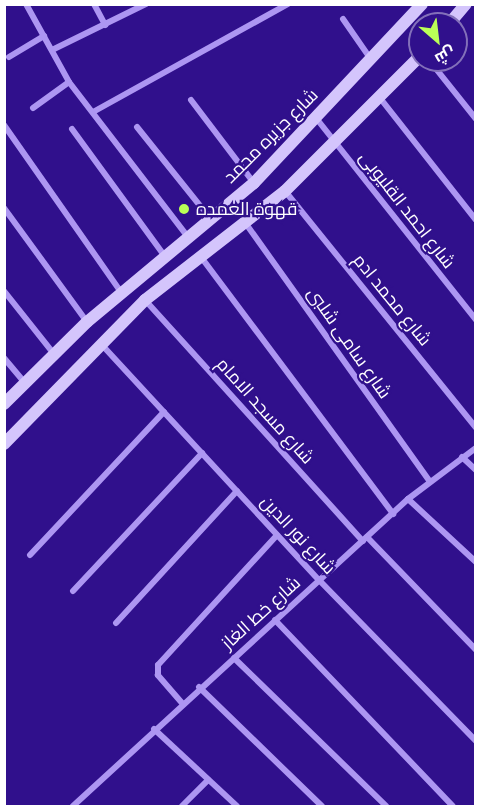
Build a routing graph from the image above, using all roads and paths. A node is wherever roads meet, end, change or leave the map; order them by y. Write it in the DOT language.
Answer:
graph roads {
  1 [pos="26,4"];
  2 [pos="94,4"];
  3 [pos="146,4"];
  4 [pos="288,4"];
  5 [pos="422,4"];
  6 [pos="344,19"];
  7 [pos="105,25"];
  8 [pos="44,36"];
  9 [pos="52,50"];
  10 [pos="9,57"];
  11 [pos="370,58"];
  12 [pos="408,69"];
  13 [pos="439,72"];
  14 [pos="69,82"];
  15 [pos="380,98"];
  16 [pos="191,100"];
  17 [pos="33,108"];
  18 [pos="93,112"];
  19 [pos="316,118"];
  20 [pos="476,119"];
  21 [pos="4,124"];
  22 [pos="137,127"];
  23 [pos="72,129"];
  24 [pos="335,142"];
  25 [pos="254,183"];
  26 [pos="285,191"];
  27 [pos="4,208"];
  28 [pos="210,218"];
  29 [pos="476,220"];
  30 [pos="244,222"];
  31 [pos="187,236"];
  32 [pos="164,255"];
  33 [pos="199,255"];
  34 [pos="4,291"];
  35 [pos="121,292"];
  36 [pos="145,300"];
  37 [pos="476,320"];
  38 [pos="87,322"];
  39 [pos="102,345"];
  40 [pos="54,355"];
  41 [pos="4,358"];
  42 [pos="25,384"];
  43 [pos="4,404"];
  44 [pos="164,412"];
  45 [pos="476,428"];
  46 [pos="4,444"];
  47 [pos="476,448"];
  48 [pos="202,453"];
  49 [pos="462,457"];
  50 [pos="476,470"];
  51 [pos="430,482"];
  52 [pos="237,491"];
  53 [pos="408,499"];
  54 [pos="393,514"];
  55 [pos="277,535"];
  56 [pos="365,539"];
  57 [pos="30,555"];
  58 [pos="476,562"];
  59 [pos="319,580"];
  60 [pos="73,591"];
  61 [pos="275,620"];
  62 [pos="116,622"];
  63 [pos="476,650"];
  64 [pos="234,658"];
  65 [pos="199,687"];
  66 [pos="182,703"];
  67 [pos="154,729"];
  68 [pos="476,741"];
  69 [pos="208,780"];
  70 [pos="73,807"];
  71 [pos="182,807"];
  72 [pos="237,807"];
  73 [pos="322,807"];
  74 [pos="386,807"];
  75 [pos="453,807"];
  1 -- 8 [label="street"];
  2 -- 7 [label="street"];
  3 -- 7 [label="street"];
  4 -- 18 [label="street"];
  5 -- 11 [label="main road, شارع جزيره محمد"];
  6 -- 11 [label="street"];
  7 -- 9 [label="street"];
  8 -- 9 [label="street"];
  8 -- 10 [label="street"];
  9 -- 14 [label="street"];
  11 -- 19 [label="main road, شارع جزيره محمد"];
  12 -- 15 [label="main road"];
  13 -- 20 [label="street"];
  14 -- 17 [label="street"];
  14 -- 18 [label="street"];
  15 -- 24 [label="main road"];
  15 -- 29 [label="street"];
  16 -- 25 [label="street"];
  18 -- 31 [label="street"];
  19 -- 24 [label="street, شارع احمد القليوبى"];
  19 -- 25 [label="main road, شارع جزيره محمد"];
  21 -- 35 [label="street"];
  22 -- 28 [label="street"];
  23 -- 32 [label="street"];
  24 -- 26 [label="main road"];
  24 -- 37 [label="street, شارع احمد القليوبى"];
  25 -- 28 [label="main road, شارع جزيره محمد"];
  26 -- 30 [label="main road"];
  26 -- 45 [label="street, شارع محمد ادم"];
  27 -- 38 [label="street"];
  28 -- 31 [label="main road, شارع جزيره محمد"];
  30 -- 33 [label="main road"];
  30 -- 51 [label="street, شارع سامى شلبى"];
  31 -- 32 [label="main road, شارع جزيره محمد"];
  32 -- 35 [label="main road, شارع جزيره محمد"];
  33 -- 36 [label="main road"];
  33 -- 54 [label="street"];
  34 -- 40 [label="street"];
  35 -- 38 [label="main road, شارع جزيره محمد"];
  36 -- 39 [label="main road"];
  36 -- 56 [label="street, شارع مسجد الامام"];
  38 -- 40 [label="main road, شارع جزيره محمد"];
  39 -- 44 [label="street, شارع نور الدين"];
  39 -- 46 [label="main road"];
  40 -- 42 [label="main road, شارع جزيره محمد"];
  41 -- 42 [label="street"];
  42 -- 43 [label="main road, شارع جزيره محمد"];
  44 -- 48 [label="street, شارع نور الدين"];
  44 -- 57 [label="street"];
  47 -- 49 [label="street, شارع خط الغاز"];
  48 -- 52 [label="street, شارع نور الدين"];
  48 -- 60 [label="street"];
  49 -- 50 [label="street"];
  49 -- 51 [label="street, شارع خط الغاز"];
  51 -- 53 [label="street, شارع خط الغاز"];
  52 -- 55 [label="street, شارع نور الدين"];
  52 -- 62 [label="street"];
  53 -- 54 [label="street, شارع خط الغاز"];
  53 -- 58 [label="street"];
  54 -- 56 [label="street, شارع خط الغاز"];
  55 -- 59 [label="street, شارع نور الدين"];
  55 -- 66 [label="street"];
  56 -- 59 [label="street, شارع خط الغاز"];
  56 -- 63 [label="street, شارع مسجد الامام"];
  59 -- 61 [label="street, شارع خط الغاز"];
  59 -- 68 [label="street, شارع نور الدين"];
  61 -- 64 [label="street, شارع خط الغاز"];
  61 -- 75 [label="street"];
  64 -- 65 [label="street, شارع خط الغاز"];
  64 -- 74 [label="street"];
  65 -- 66 [label="street, شارع خط الغاز"];
  65 -- 73 [label="street"];
  66 -- 67 [label="street, شارع خط الغاز"];
  67 -- 69 [label="street"];
  67 -- 70 [label="street, شارع خط الغاز"];
  69 -- 71 [label="street"];
  69 -- 72 [label="street"];
}
